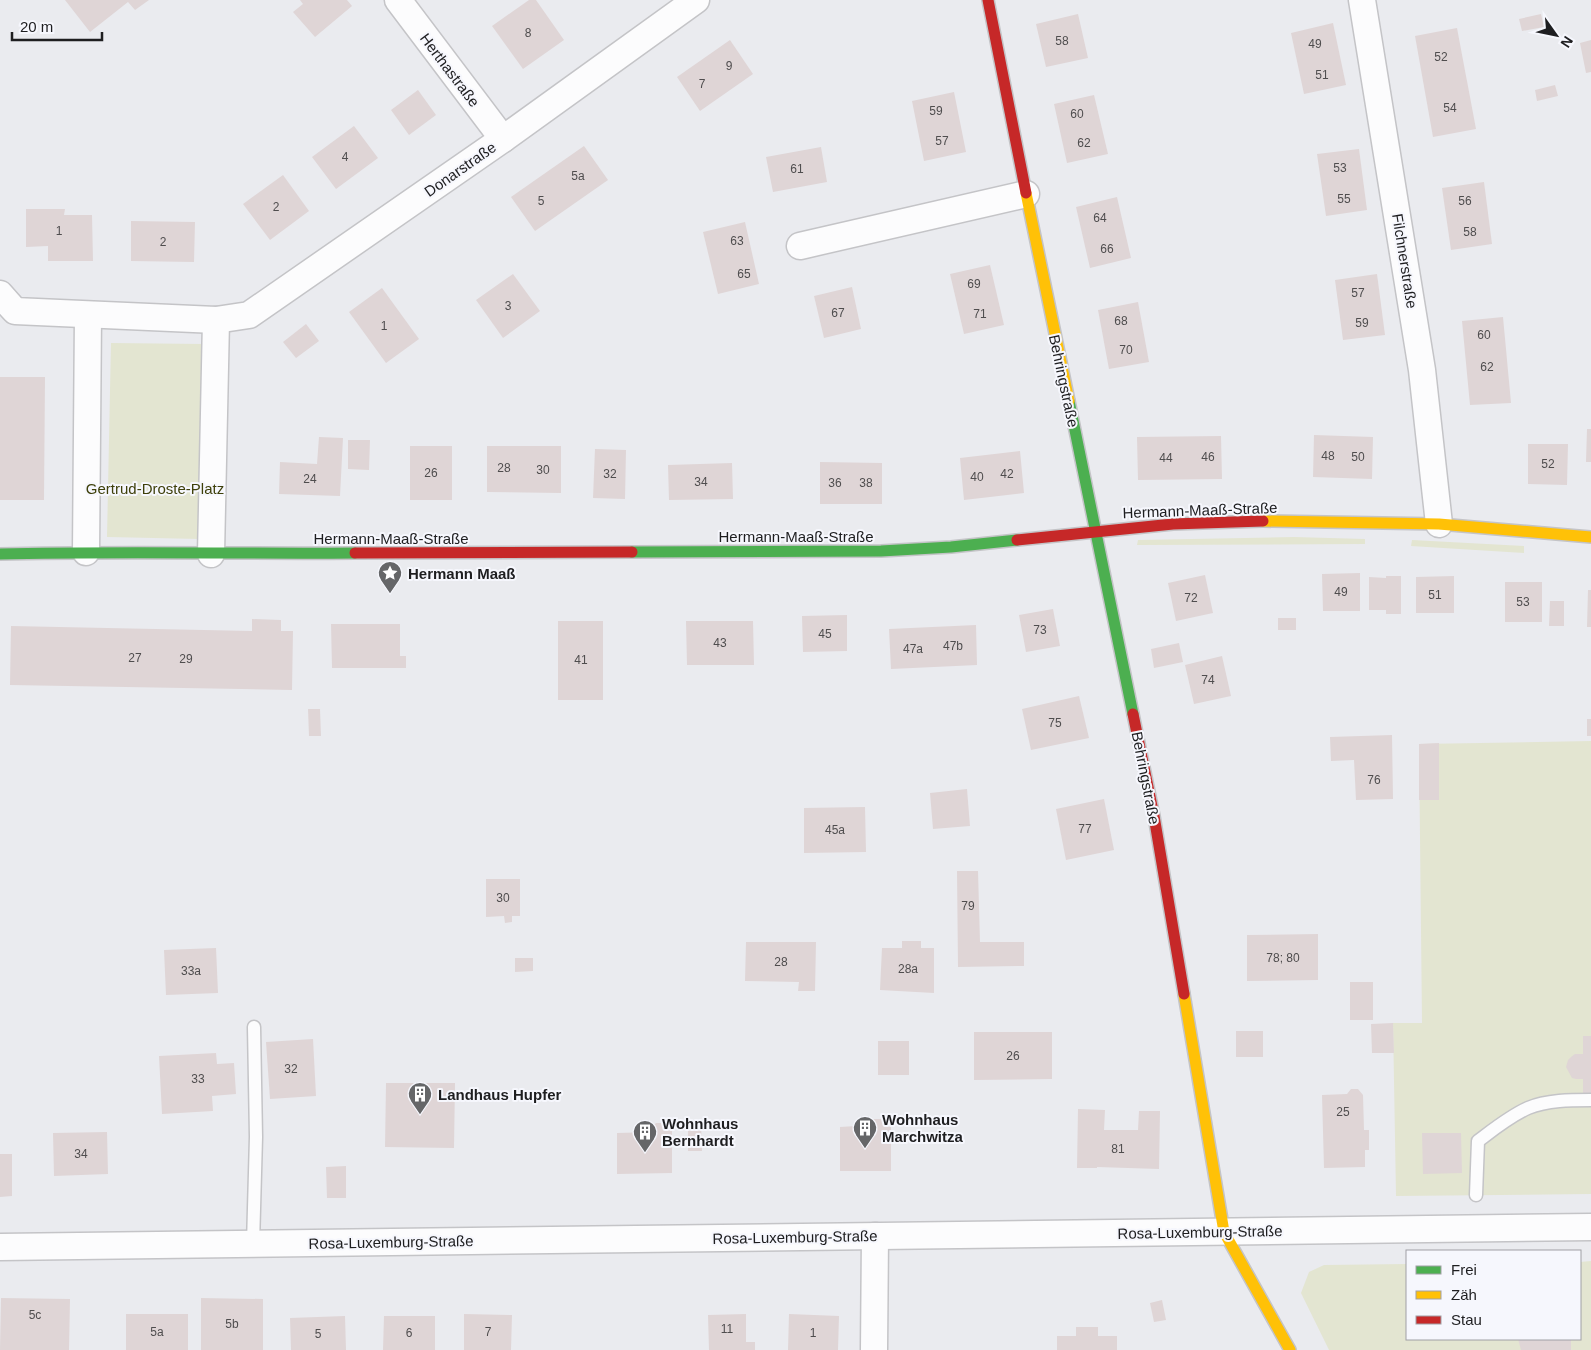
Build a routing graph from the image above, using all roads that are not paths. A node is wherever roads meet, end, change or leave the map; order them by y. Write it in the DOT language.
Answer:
graph roads {
  1 [pos="398,0"];
  2 [pos="696,0"];
  3 [pos="988,0"];
  4 [pos="1362,0"];
  5 [pos="503,139"];
  6 [pos="1026,194"];
  7 [pos="800,246"];
  8 [pos="0,294"];
  9 [pos="88,315"];
  10 [pos="216,320"];
  11 [pos="1439,524"];
  12 [pos="1095,531"];
  13 [pos="1591,537"];
  14 [pos="86,552"];
  15 [pos="0,554"];
  16 [pos="211,554"];
  17 [pos="254,1026"];
  18 [pos="1591,1100"];
  19 [pos="1476,1195"];
  20 [pos="1591,1227"];
  21 [pos="1224,1232"];
  22 [pos="875,1236"];
  23 [pos="253,1244"];
  24 [pos="0,1247"];
  25 [pos="874,1350"];
  26 [pos="1290,1350"];
  1 -- 5 [label="street, Herthastraße"];
  2 -- 5 [label="street, Donarstraße"];
  3 -- 6 [label="street, Behringstraße"];
  4 -- 11 [label="street, Filchnerstraße"];
  5 -- 10 [label="street, Donarstraße"];
  6 -- 7 [label="street"];
  6 -- 12 [label="street, Behringstraße"];
  8 -- 9 [label="street"];
  9 -- 10 [label="street"];
  9 -- 14 [label="street"];
  10 -- 16 [label="street"];
  11 -- 12 [label="street, Hermann-Maaß-Straße"];
  11 -- 13 [label="street, Hermann-Maaß-Straße"];
  12 -- 16 [label="street, Hermann-Maaß-Straße"];
  12 -- 21 [label="street, Behringstraße"];
  14 -- 15 [label="street, Hermann-Maaß-Straße"];
  14 -- 16 [label="street, Hermann-Maaß-Straße"];
  17 -- 23 [label="lane"];
  18 -- 19 [label="lane"];
  20 -- 21 [label="street, Rosa-Luxemburg-Straße"];
  21 -- 22 [label="street, Rosa-Luxemburg-Straße"];
  21 -- 26 [label="street, Behringstraße"];
  22 -- 23 [label="street, Rosa-Luxemburg-Straße"];
  22 -- 25 [label="street"];
  23 -- 24 [label="street, Rosa-Luxemburg-Straße"];
}
